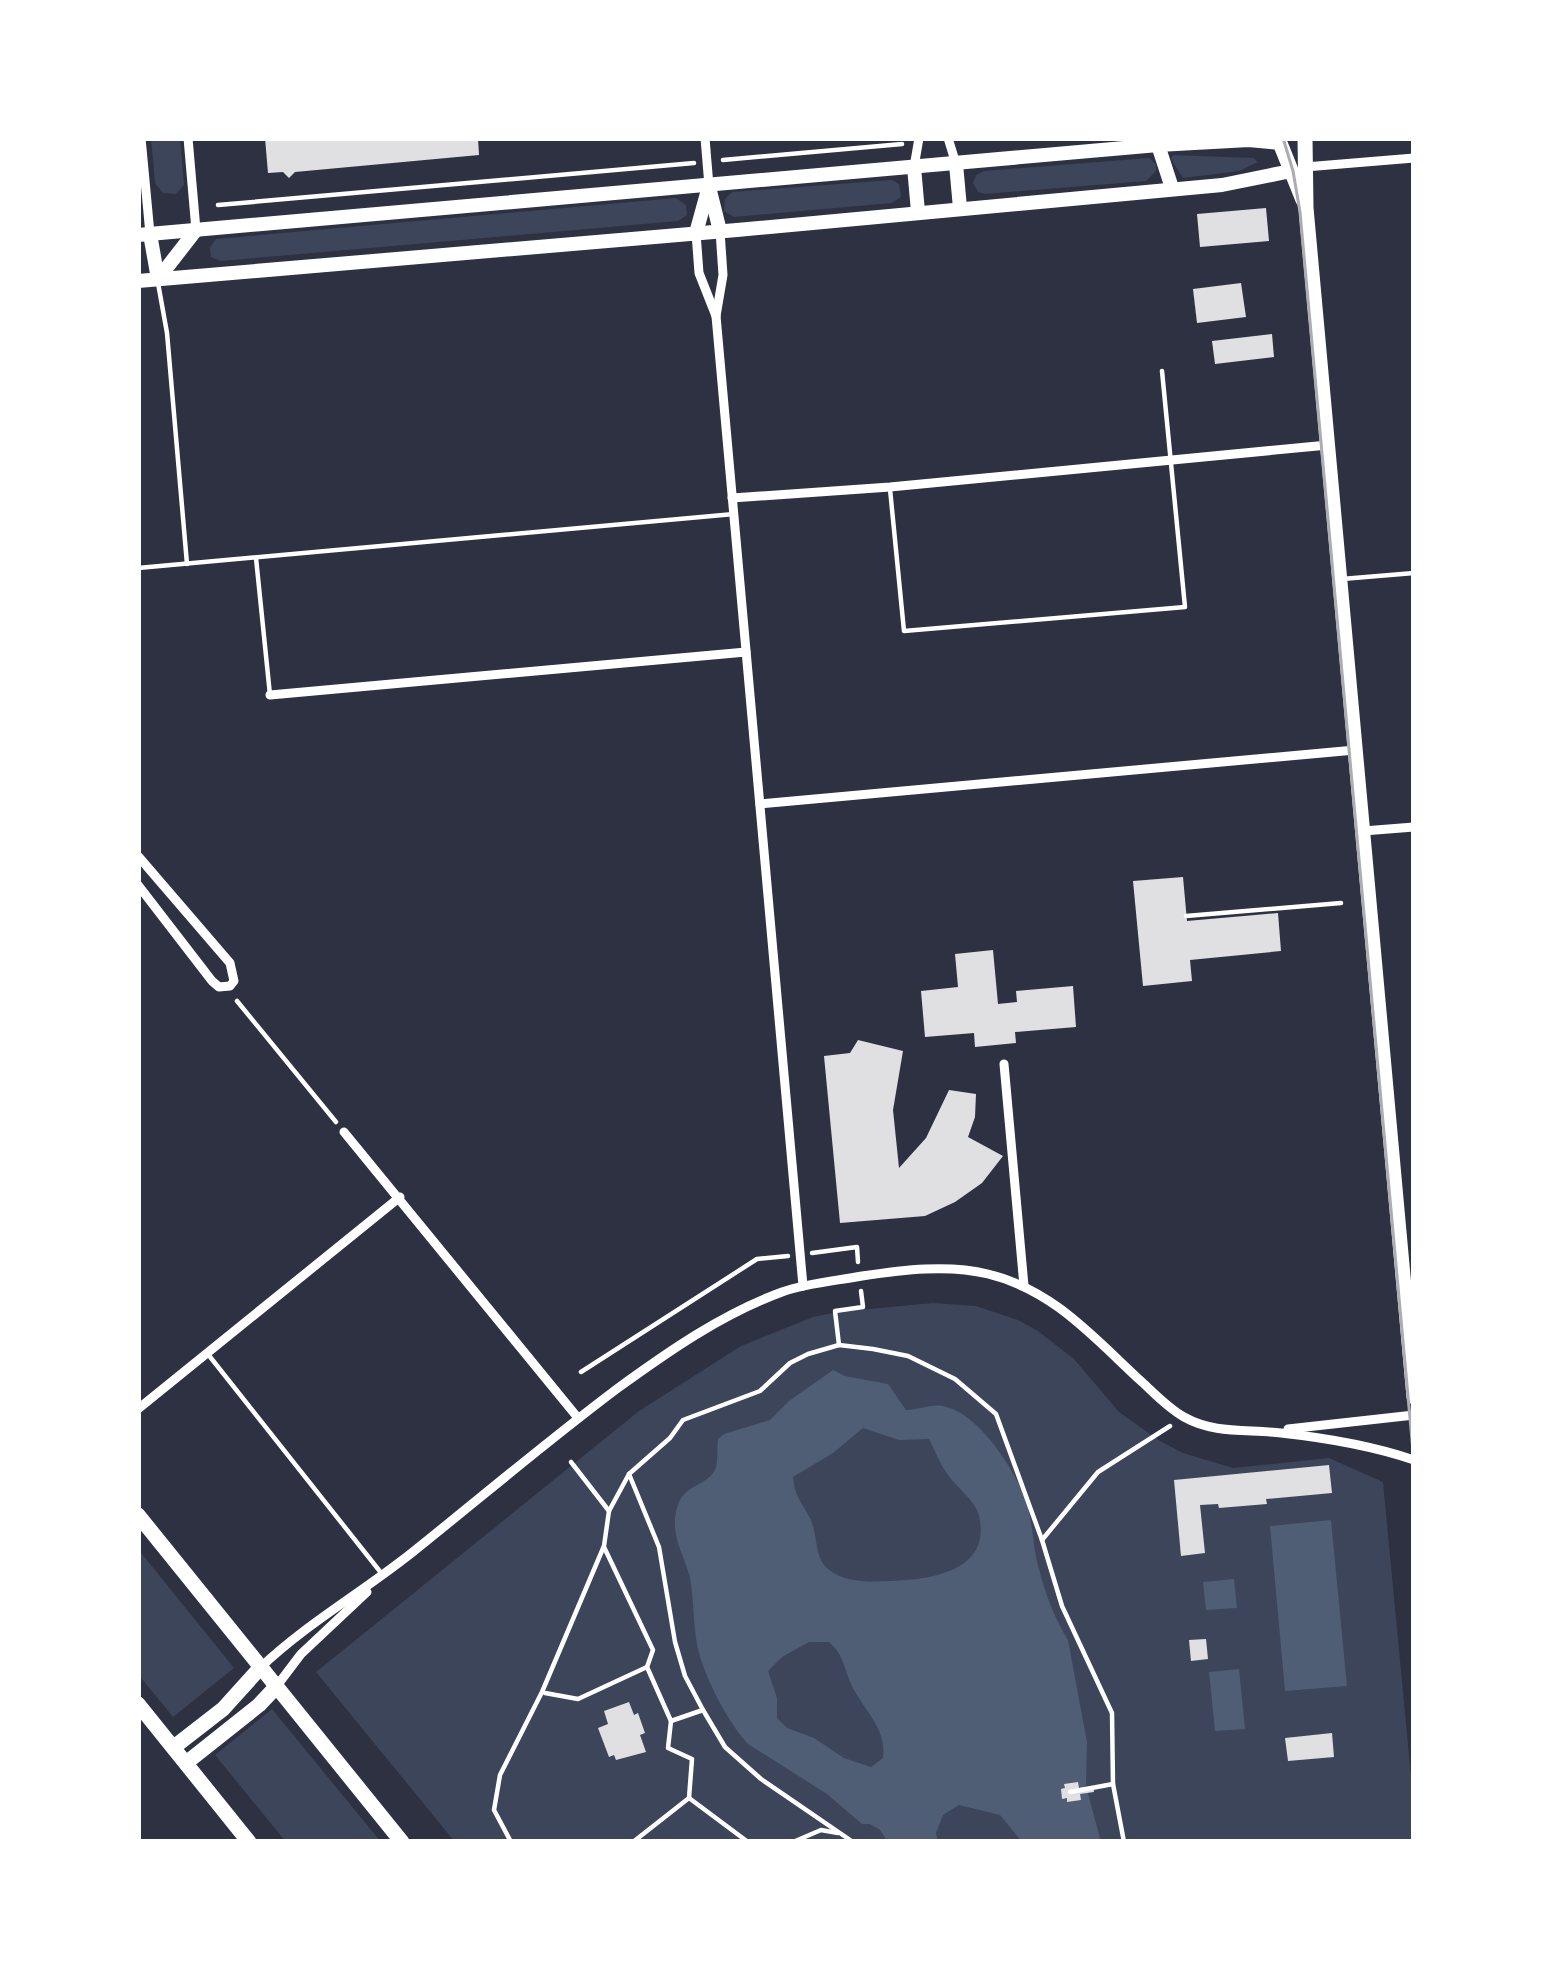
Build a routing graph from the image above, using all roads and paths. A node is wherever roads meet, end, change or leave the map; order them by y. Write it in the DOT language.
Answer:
graph roads {
  1 [pos="141,138"];
  2 [pos="188,138"];
  3 [pos="705,138"];
  4 [pos="902,138"];
  5 [pos="919,138"];
  6 [pos="948,138"];
  7 [pos="1305,138"];
  8 [pos="1279,140"];
  9 [pos="1071,145"];
  10 [pos="1158,145"];
  11 [pos="1414,158"];
  12 [pos="707,161"];
  13 [pos="956,164"];
  14 [pos="914,167"];
  15 [pos="1299,169"];
  16 [pos="709,186"];
  17 [pos="1172,188"];
  18 [pos="218,205"];
  19 [pos="960,208"];
  20 [pos="918,212"];
  21 [pos="196,230"];
  22 [pos="720,231"];
  23 [pos="696,233"];
  24 [pos="144,234"];
  25 [pos="158,279"];
  26 [pos="138,280"];
  27 [pos="716,316"];
  28 [pos="1162,371"];
  29 [pos="1328,446"];
  30 [pos="1171,461"];
  31 [pos="890,487"];
  32 [pos="732,498"];
  33 [pos="734,514"];
  34 [pos="256,558"];
  35 [pos="187,564"];
  36 [pos="138,568"];
  37 [pos="1414,573"];
  38 [pos="1340,579"];
  39 [pos="746,652"];
  40 [pos="270,694"];
  41 [pos="1355,750"];
  42 [pos="760,804"];
  43 [pos="1414,827"];
  44 [pos="1363,831"];
  45 [pos="138,856"];
  46 [pos="138,885"];
  47 [pos="1341,903"];
  48 [pos="1186,916"];
  49 [pos="225,988"];
  50 [pos="1004,1064"];
  51 [pos="344,1132"];
  52 [pos="400,1197"];
  53 [pos="803,1286"];
  54 [pos="1024,1286"];
  55 [pos="207,1353"];
  56 [pos="1414,1397"];
  57 [pos="138,1409"];
  58 [pos="1414,1415"];
  59 [pos="1184,1417"];
  60 [pos="578,1418"];
  61 [pos="1270,1432"];
  62 [pos="1414,1460"];
  63 [pos="571,1462"];
  64 [pos="629,1474"];
  65 [pos="609,1511"];
  66 [pos="138,1515"];
  67 [pos="1042,1540"];
  68 [pos="604,1546"];
  69 [pos="383,1576"];
  70 [pos="647,1667"];
  71 [pos="260,1668"];
  72 [pos="276,1687"];
  73 [pos="542,1692"];
  74 [pos="138,1703"];
  75 [pos="703,1710"];
  76 [pos="670,1721"];
  77 [pos="174,1747"];
  78 [pos="186,1763"];
  79 [pos="1113,1784"];
  80 [pos="1070,1792"];
  81 [pos="688,1798"];
  82 [pos="841,1833"];
  83 [pos="249,1842"];
  84 [pos="402,1842"];
  85 [pos="511,1842"];
  86 [pos="632,1842"];
  87 [pos="748,1842"];
  88 [pos="793,1842"];
  89 [pos="853,1842"];
  90 [pos="1124,1842"];
  1 -- 24 [label="street"];
  2 -- 21 [label="street"];
  3 -- 12 [label="street"];
  4 -- 12 [label="path"];
  5 -- 14 [label="street"];
  6 -- 13 [label="street"];
  7 -- 15 [label="main road"];
  8 -- 10 [label="main road"];
  8 -- 15 [label="main road"];
  9 -- 10 [label="main road"];
  9 -- 13 [label="main road"];
  10 -- 17 [label="main road"];
  11 -- 15 [label="street"];
  12 -- 16 [label="street"];
  12 -- 18 [label="path"];
  13 -- 14 [label="main road"];
  13 -- 19 [label="main road"];
  14 -- 16 [label="main road"];
  14 -- 20 [label="main road"];
  15 -- 17 [label="main road"];
  15 -- 29 [label="main road"];
  16 -- 21 [label="main road"];
  16 -- 22 [label="main road"];
  16 -- 23 [label="main road"];
  17 -- 19 [label="main road"];
  19 -- 20 [label="main road"];
  20 -- 22 [label="main road"];
  21 -- 24 [label="main road"];
  21 -- 25 [label="main road"];
  22 -- 23 [label="main road"];
  22 -- 27 [label="street"];
  23 -- 25 [label="main road"];
  23 -- 27 [label="street"];
  24 -- 25 [label="main road"];
  25 -- 26 [label="main road"];
  25 -- 35 [label="lane"];
  27 -- 32 [label="street"];
  28 -- 30 [label="lane"];
  29 -- 30 [label="street"];
  29 -- 38 [label="main road"];
  30 -- 31 [label="street"];
  30 -- 31 [label="lane"];
  31 -- 32 [label="street"];
  32 -- 33 [label="street"];
  33 -- 34 [label="lane"];
  33 -- 39 [label="street"];
  34 -- 35 [label="lane"];
  34 -- 40 [label="lane"];
  35 -- 36 [label="lane"];
  37 -- 38 [label="lane"];
  38 -- 41 [label="main road"];
  39 -- 40 [label="street"];
  39 -- 42 [label="street"];
  41 -- 42 [label="street"];
  41 -- 44 [label="main road"];
  42 -- 53 [label="street"];
  43 -- 44 [label="street"];
  44 -- 56 [label="main road"];
  45 -- 49 [label="street"];
  46 -- 49 [label="street"];
  47 -- 48 [label="path"];
  49 -- 51 [label="path"];
  50 -- 54 [label="street"];
  51 -- 52 [label="street"];
  52 -- 55 [label="street"];
  52 -- 60 [label="street"];
  53 -- 54 [label="street"];
  53 -- 60 [label="street"];
  54 -- 59 [label="street"];
  55 -- 57 [label="street"];
  55 -- 69 [label="lane"];
  58 -- 61 [label="street"];
  59 -- 61 [label="street"];
  59 -- 67 [label="path"];
  60 -- 69 [label="street"];
  61 -- 62 [label="street"];
  63 -- 65 [label="path"];
  64 -- 65 [label="path"];
  64 -- 67 [label="path"];
  64 -- 75 [label="path"];
  65 -- 68 [label="path"];
  66 -- 71 [label="main road"];
  67 -- 79 [label="path"];
  68 -- 70 [label="path"];
  68 -- 73 [label="path"];
  69 -- 71 [label="street"];
  69 -- 72 [label="street"];
  70 -- 73 [label="path"];
  70 -- 76 [label="path"];
  71 -- 72 [label="main road"];
  71 -- 77 [label="main road"];
  72 -- 78 [label="main road"];
  72 -- 84 [label="main road"];
  73 -- 85 [label="path"];
  74 -- 77 [label="main road"];
  75 -- 76 [label="path"];
  75 -- 82 [label="path"];
  76 -- 81 [label="path"];
  77 -- 78 [label="main road"];
  78 -- 83 [label="main road"];
  79 -- 80 [label="path"];
  79 -- 90 [label="path"];
  81 -- 86 [label="path"];
  81 -- 87 [label="path"];
  82 -- 88 [label="path"];
  82 -- 89 [label="path"];
}
